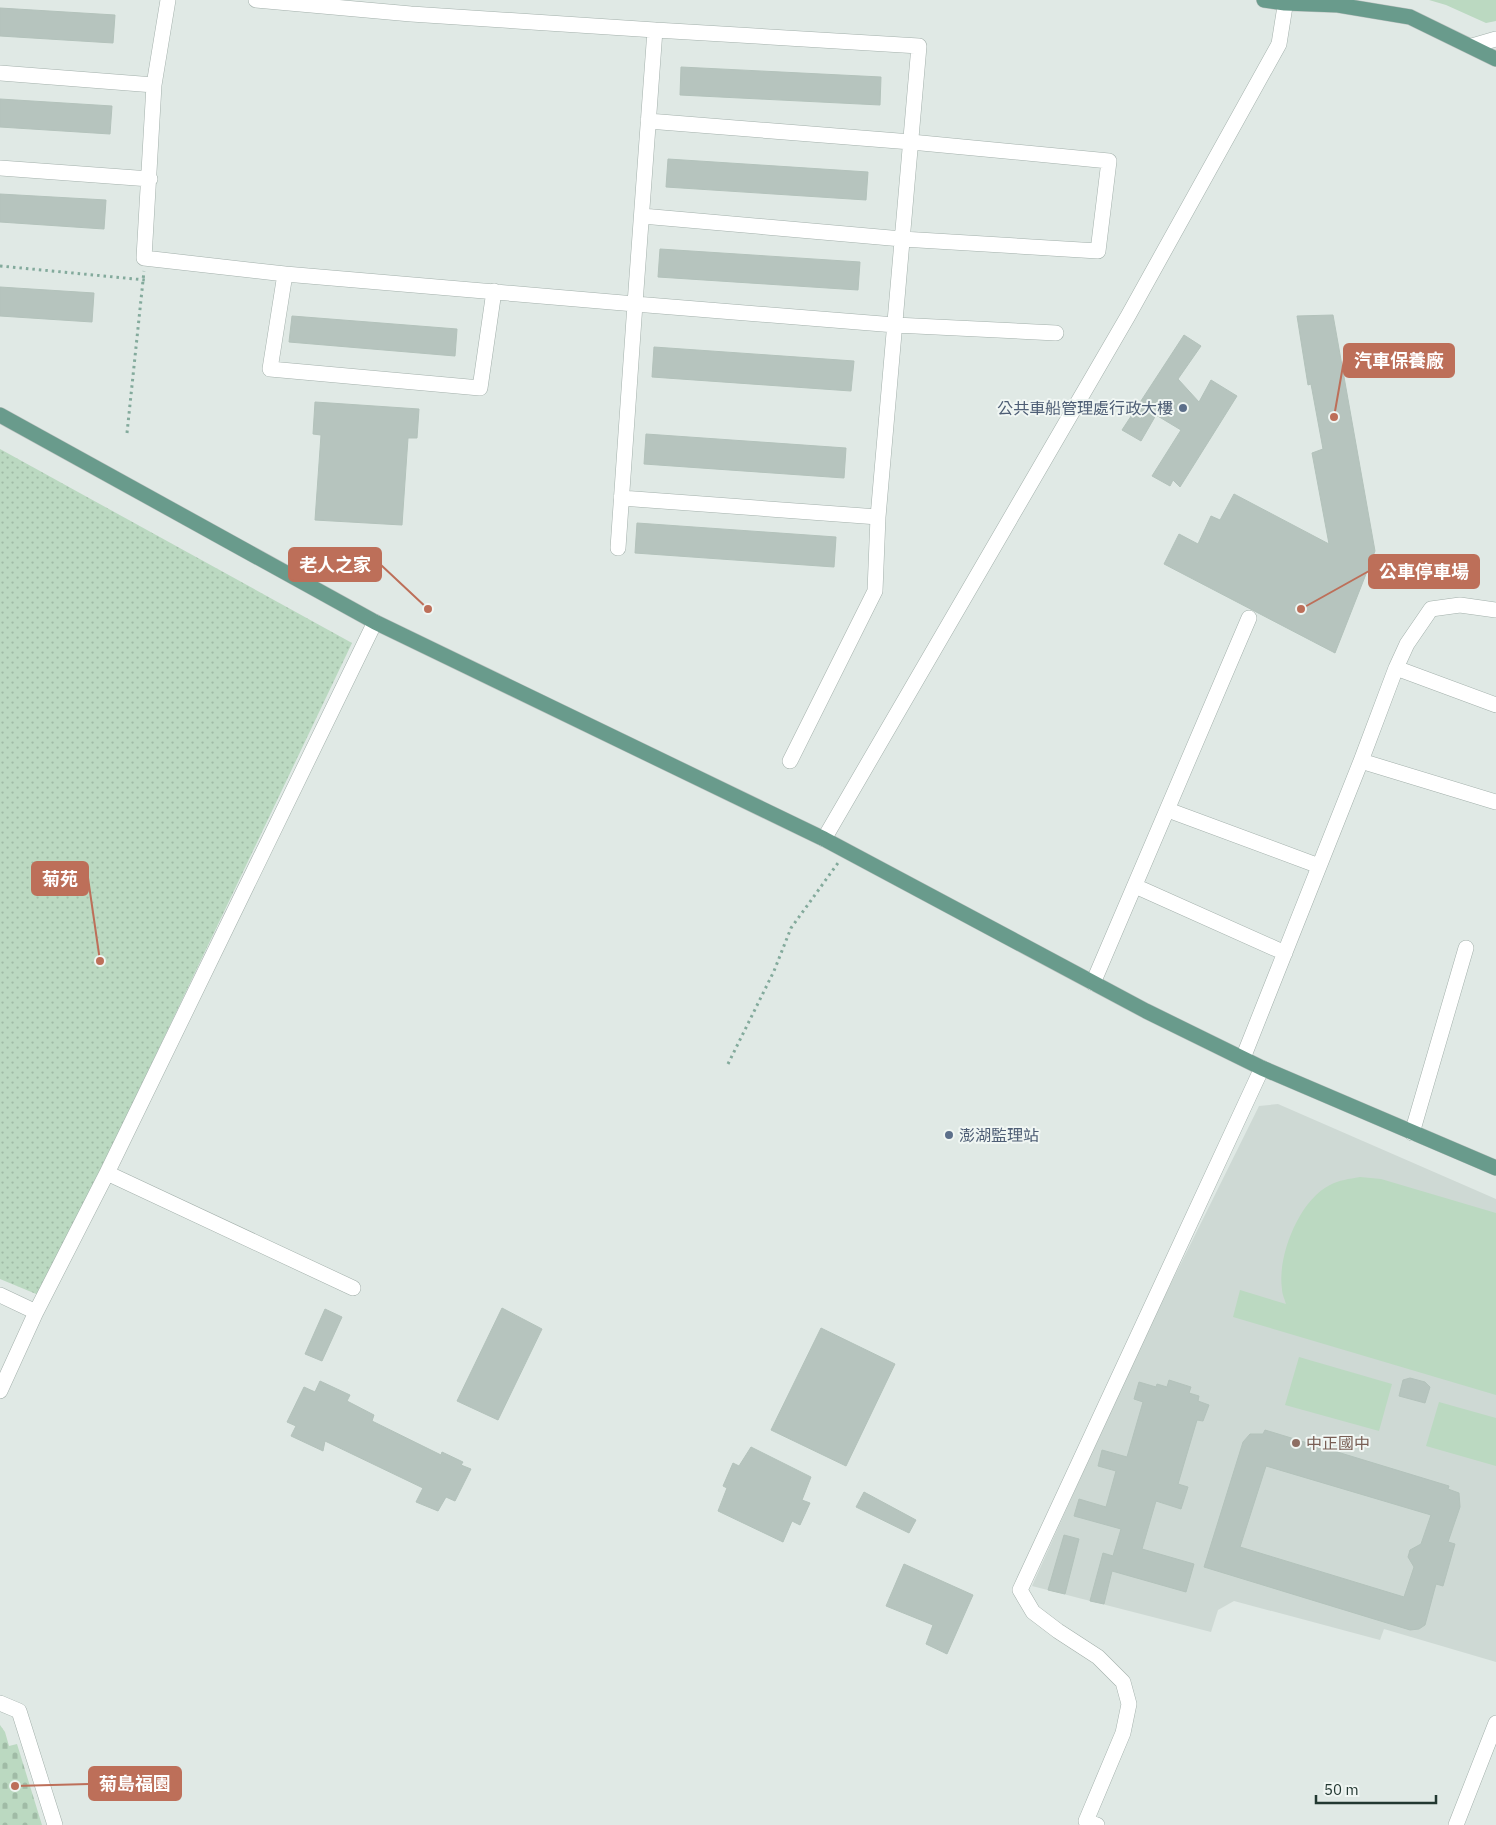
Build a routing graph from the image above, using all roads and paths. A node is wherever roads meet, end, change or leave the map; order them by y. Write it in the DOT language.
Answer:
graph roads {
  1 [pos="168,0"];
  2 [pos="256,0"];
  3 [pos="1264,0"];
  4 [pos="1285,2"];
  5 [pos="412,7"];
  6 [pos="654,30"];
  7 [pos="1496,39"];
  8 [pos="1472,46"];
  9 [pos="1496,59"];
  10 [pos="0,73"];
  11 [pos="154,84"];
  12 [pos="648,121"];
  13 [pos="911,142"];
  14 [pos="0,168"];
  15 [pos="150,179"];
  16 [pos="642,216"];
  17 [pos="902,239"];
  18 [pos="144,258"];
  19 [pos="0,266"];
  20 [pos="284,274"];
  21 [pos="145,280"];
  22 [pos="494,291"];
  23 [pos="635,304"];
  24 [pos="895,325"];
  25 [pos="1056,333"];
  26 [pos="0,415"];
  27 [pos="127,433"];
  28 [pos="621,498"];
  29 [pos="878,517"];
  30 [pos="618,548"];
  31 [pos="1496,610"];
  32 [pos="1249,618"];
  33 [pos="375,622"];
  34 [pos="1396,668"];
  35 [pos="1496,705"];
  36 [pos="790,761"];
  37 [pos="1361,761"];
  38 [pos="1496,802"];
  39 [pos="1168,810"];
  40 [pos="824,839"];
  41 [pos="847,850"];
  42 [pos="1319,866"];
  43 [pos="1135,886"];
  44 [pos="1466,948"];
  45 [pos="1285,953"];
  46 [pos="1093,983"];
  47 [pos="1243,1058"];
  48 [pos="728,1064"];
  49 [pos="1262,1068"];
  50 [pos="1412,1133"];
  51 [pos="1496,1168"];
  52 [pos="107,1173"];
  53 [pos="353,1288"];
  54 [pos="0,1295"];
  55 [pos="36,1312"];
  56 [pos="0,1391"];
  57 [pos="0,1703"];
  58 [pos="1496,1723"];
  59 [pos="55,1825"];
  60 [pos="1097,1825"];
  61 [pos="1456,1825"];
  1 -- 11 [label="street"];
  2 -- 5 [label="street"];
  3 -- 4 [label="main road"];
  4 -- 8 [label="main road"];
  4 -- 40 [label="street"];
  5 -- 6 [label="street"];
  6 -- 12 [label="street"];
  6 -- 13 [label="street"];
  7 -- 8 [label="street"];
  8 -- 9 [label="main road"];
  10 -- 11 [label="street"];
  11 -- 15 [label="street"];
  12 -- 13 [label="street"];
  12 -- 16 [label="street"];
  13 -- 17 [label="street"];
  13 -- 17 [label="street"];
  14 -- 15 [label="street"];
  15 -- 18 [label="street"];
  16 -- 17 [label="street"];
  16 -- 23 [label="street"];
  17 -- 24 [label="street"];
  18 -- 20 [label="street"];
  18 -- 21 [label="path"];
  19 -- 21 [label="path"];
  20 -- 22 [label="street"];
  20 -- 22 [label="street"];
  21 -- 27 [label="path"];
  22 -- 23 [label="street"];
  23 -- 24 [label="street"];
  23 -- 28 [label="street"];
  24 -- 25 [label="street"];
  24 -- 29 [label="street"];
  26 -- 33 [label="main road"];
  28 -- 29 [label="street"];
  28 -- 30 [label="street"];
  29 -- 36 [label="street"];
  31 -- 34 [label="street"];
  32 -- 39 [label="street"];
  33 -- 40 [label="main road"];
  33 -- 52 [label="street"];
  34 -- 35 [label="street"];
  34 -- 37 [label="street"];
  37 -- 38 [label="street"];
  37 -- 42 [label="street"];
  39 -- 42 [label="street"];
  39 -- 43 [label="street"];
  40 -- 41 [label="main road"];
  41 -- 46 [label="main road"];
  41 -- 48 [label="path"];
  42 -- 45 [label="street"];
  43 -- 45 [label="street"];
  43 -- 46 [label="street"];
  44 -- 50 [label="street"];
  45 -- 47 [label="street"];
  46 -- 47 [label="main road"];
  47 -- 49 [label="main road"];
  49 -- 50 [label="main road"];
  49 -- 60 [label="street"];
  50 -- 51 [label="main road"];
  52 -- 53 [label="street"];
  52 -- 55 [label="street"];
  54 -- 55 [label="street"];
  55 -- 56 [label="street"];
  57 -- 59 [label="street"];
  58 -- 61 [label="street"];
}
